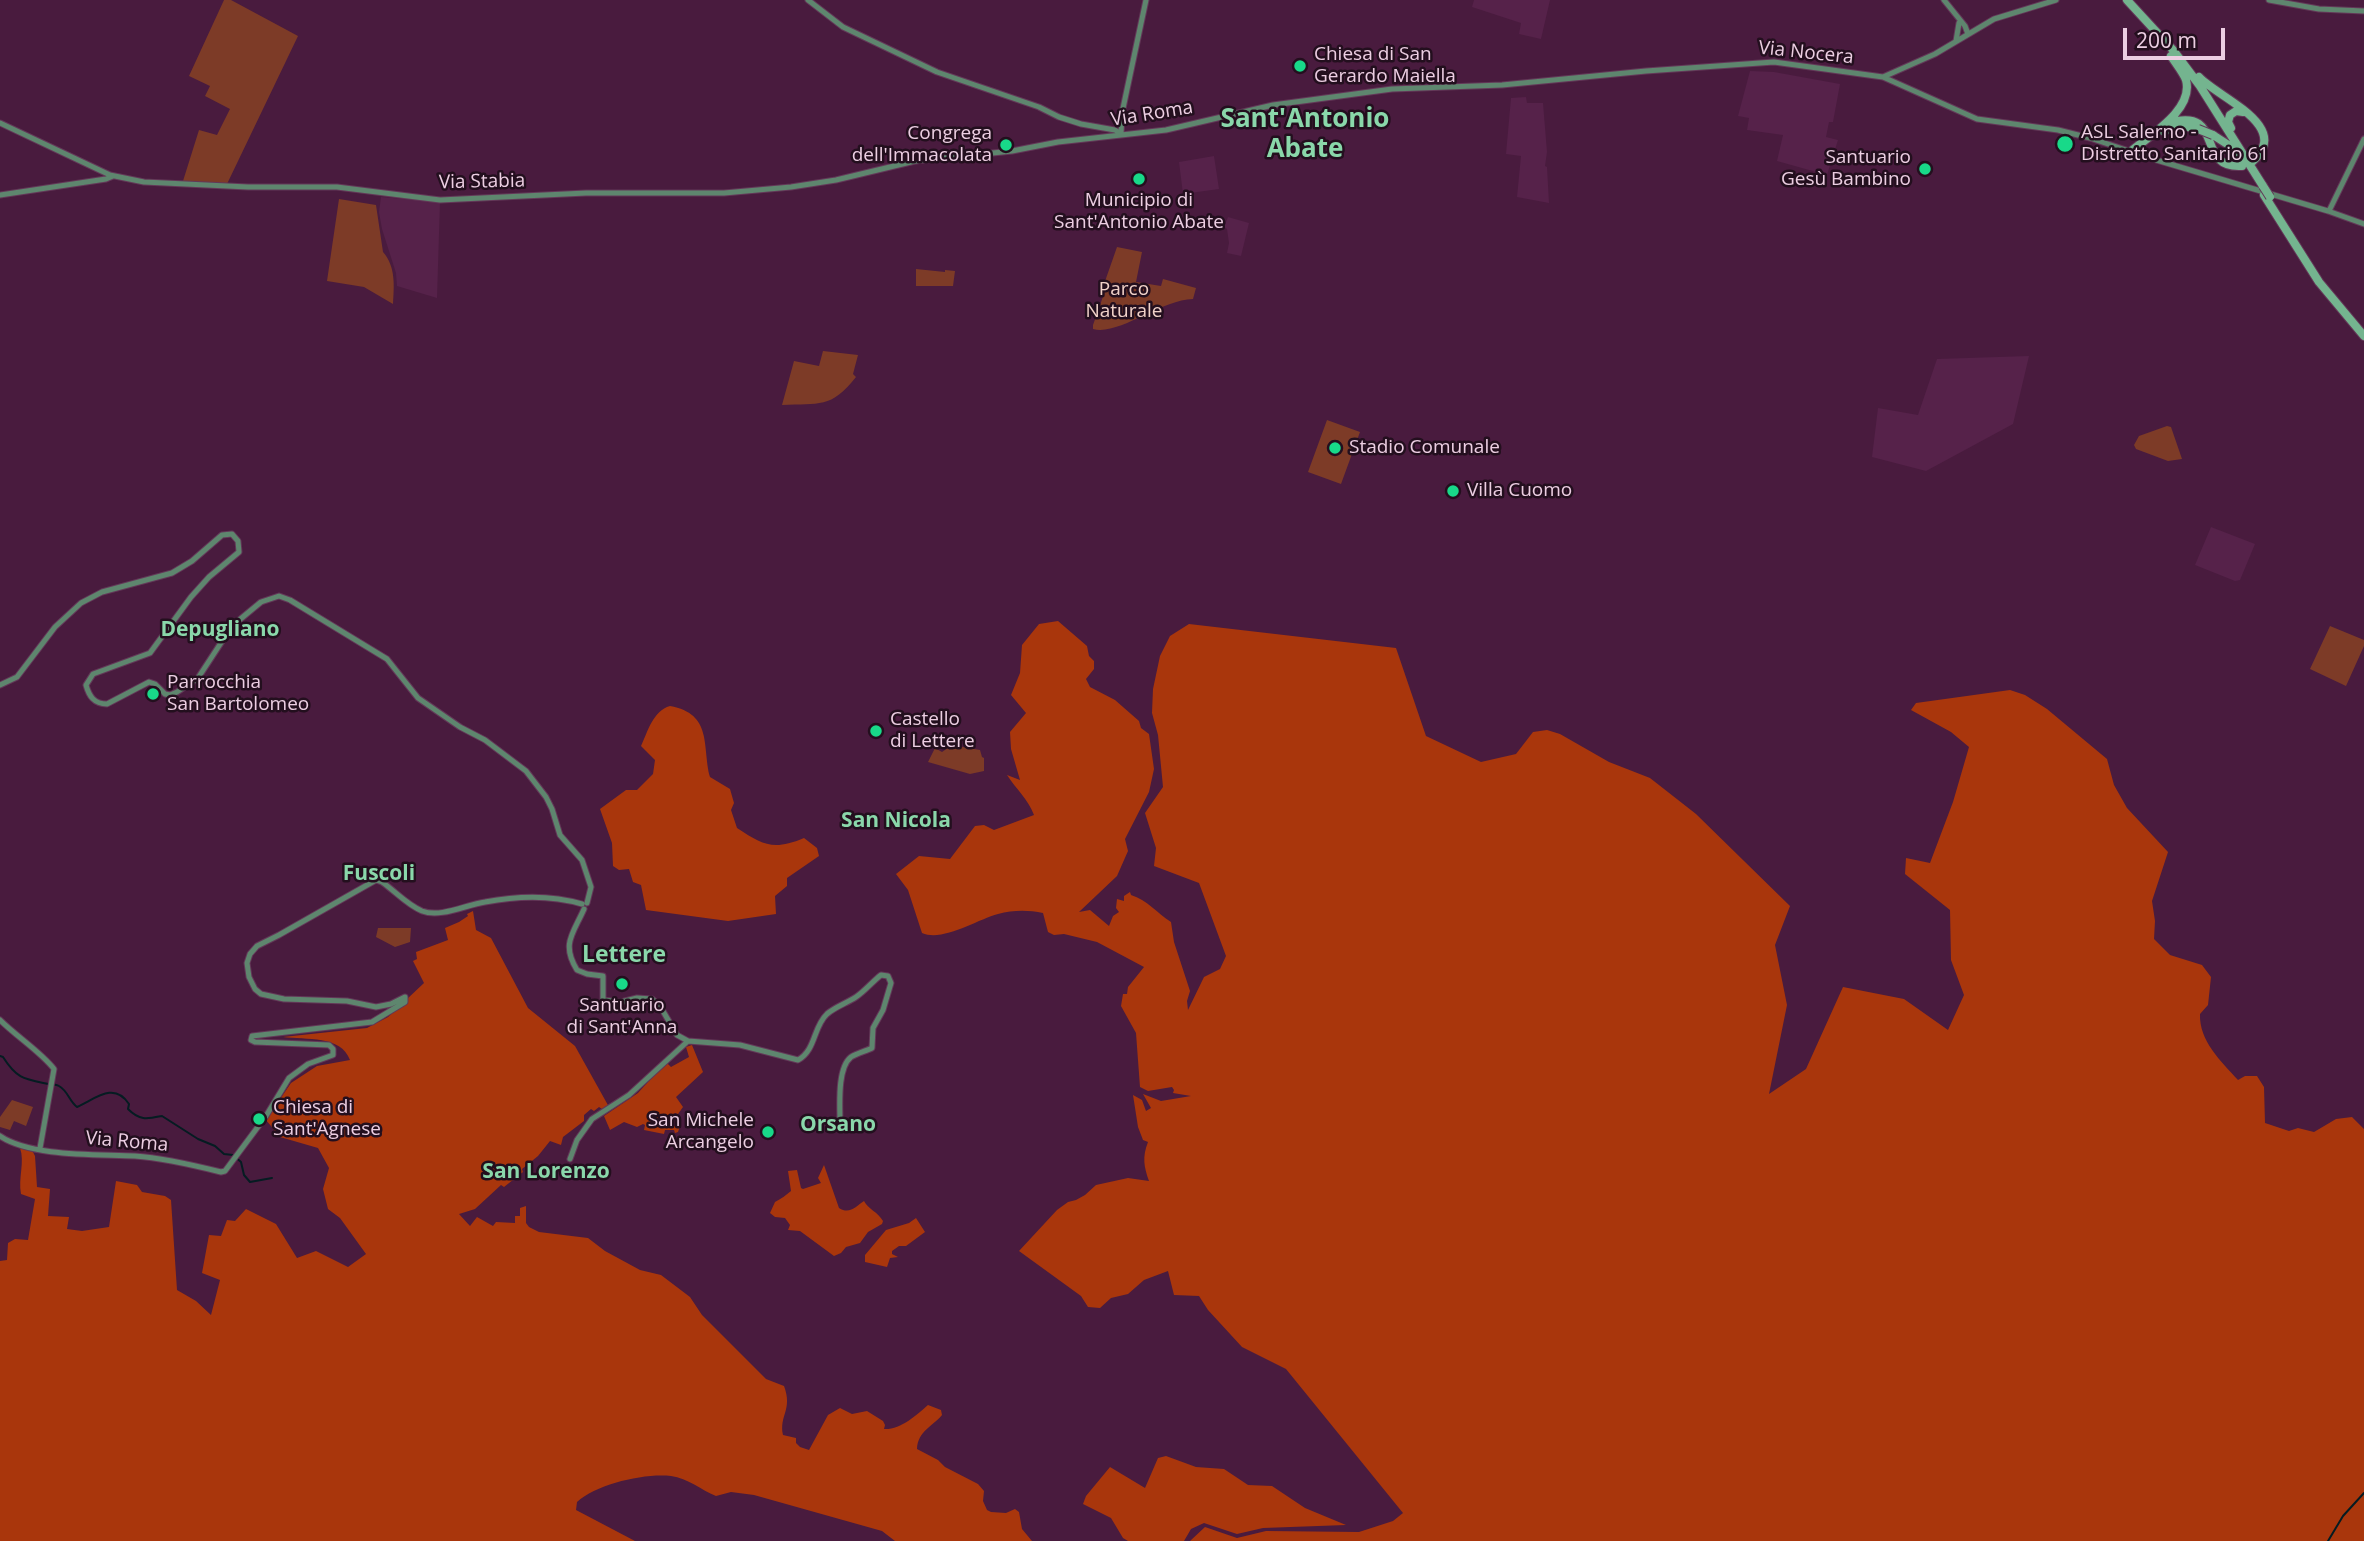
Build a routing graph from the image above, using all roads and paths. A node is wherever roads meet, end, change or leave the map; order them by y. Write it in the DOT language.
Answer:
graph roads {
  1 [pos="808,0"];
  2 [pos="1146,0"];
  3 [pos="1944,0"];
  4 [pos="2056,0"];
  5 [pos="2121,0"];
  6 [pos="2127,0"];
  7 [pos="2269,0"];
  8 [pos="2364,10"];
  9 [pos="1960,21"];
  10 [pos="1979,27"];
  11 [pos="1968,34"];
  12 [pos="1956,41"];
  13 [pos="2171,52"];
  14 [pos="1883,78"];
  15 [pos="1542,82"];
  16 [pos="2249,115"];
  17 [pos="0,122"];
  18 [pos="2166,126"];
  19 [pos="1121,134"];
  20 [pos="2364,139"];
  21 [pos="2130,152"];
  22 [pos="974,155"];
  23 [pos="2242,159"];
  24 [pos="2252,162"];
  25 [pos="113,176"];
  26 [pos="2264,191"];
  27 [pos="0,195"];
  28 [pos="2329,211"];
  29 [pos="2364,224"];
  30 [pos="2364,330"];
  31 [pos="2364,336"];
  32 [pos="0,685"];
  33 [pos="584,905"];
  34 [pos="0,1020"];
  35 [pos="688,1041"];
  36 [pos="840,1122"];
  37 [pos="0,1136"];
  38 [pos="40,1148"];
  39 [pos="570,1159"];
  1 -- 19 [label="street"];
  2 -- 19 [label="street"];
  3 -- 9 [label="street"];
  4 -- 10 [label="street"];
  5 -- 13 [label="highway"];
  6 -- 13 [label="highway"];
  7 -- 8 [label="street"];
  9 -- 10 [label="street"];
  9 -- 11 [label="street"];
  9 -- 12 [label="street"];
  10 -- 11 [label="street"];
  11 -- 12 [label="street"];
  12 -- 14 [label="street"];
  13 -- 16 [label="highway"];
  13 -- 18 [label="highway"];
  13 -- 23 [label="highway"];
  14 -- 15 [label="street, Via Nocera"];
  14 -- 21 [label="street, Via Nocera"];
  15 -- 19 [label="street, Via Roma"];
  16 -- 23 [label="highway"];
  16 -- 24 [label="highway"];
  17 -- 25 [label="street, Via Stabia"];
  18 -- 21 [label="highway"];
  18 -- 23 [label="highway, bridge"];
  18 -- 23 [label="highway"];
  19 -- 22 [label="street, Via Roma"];
  20 -- 28 [label="street"];
  21 -- 28 [label="street, Via Nocera"];
  22 -- 25 [label="street, Via Stabia"];
  23 -- 26 [label="highway"];
  25 -- 27 [label="street"];
  26 -- 30 [label="highway"];
  26 -- 31 [label="highway"];
  28 -- 29 [label="street, Via Nocera"];
  32 -- 33 [label="street"];
  33 -- 35 [label="street"];
  33 -- 38 [label="street, Via Roma"];
  34 -- 38 [label="street"];
  35 -- 36 [label="street"];
  35 -- 39 [label="street"];
  37 -- 38 [label="street, Via Roma"];
}
